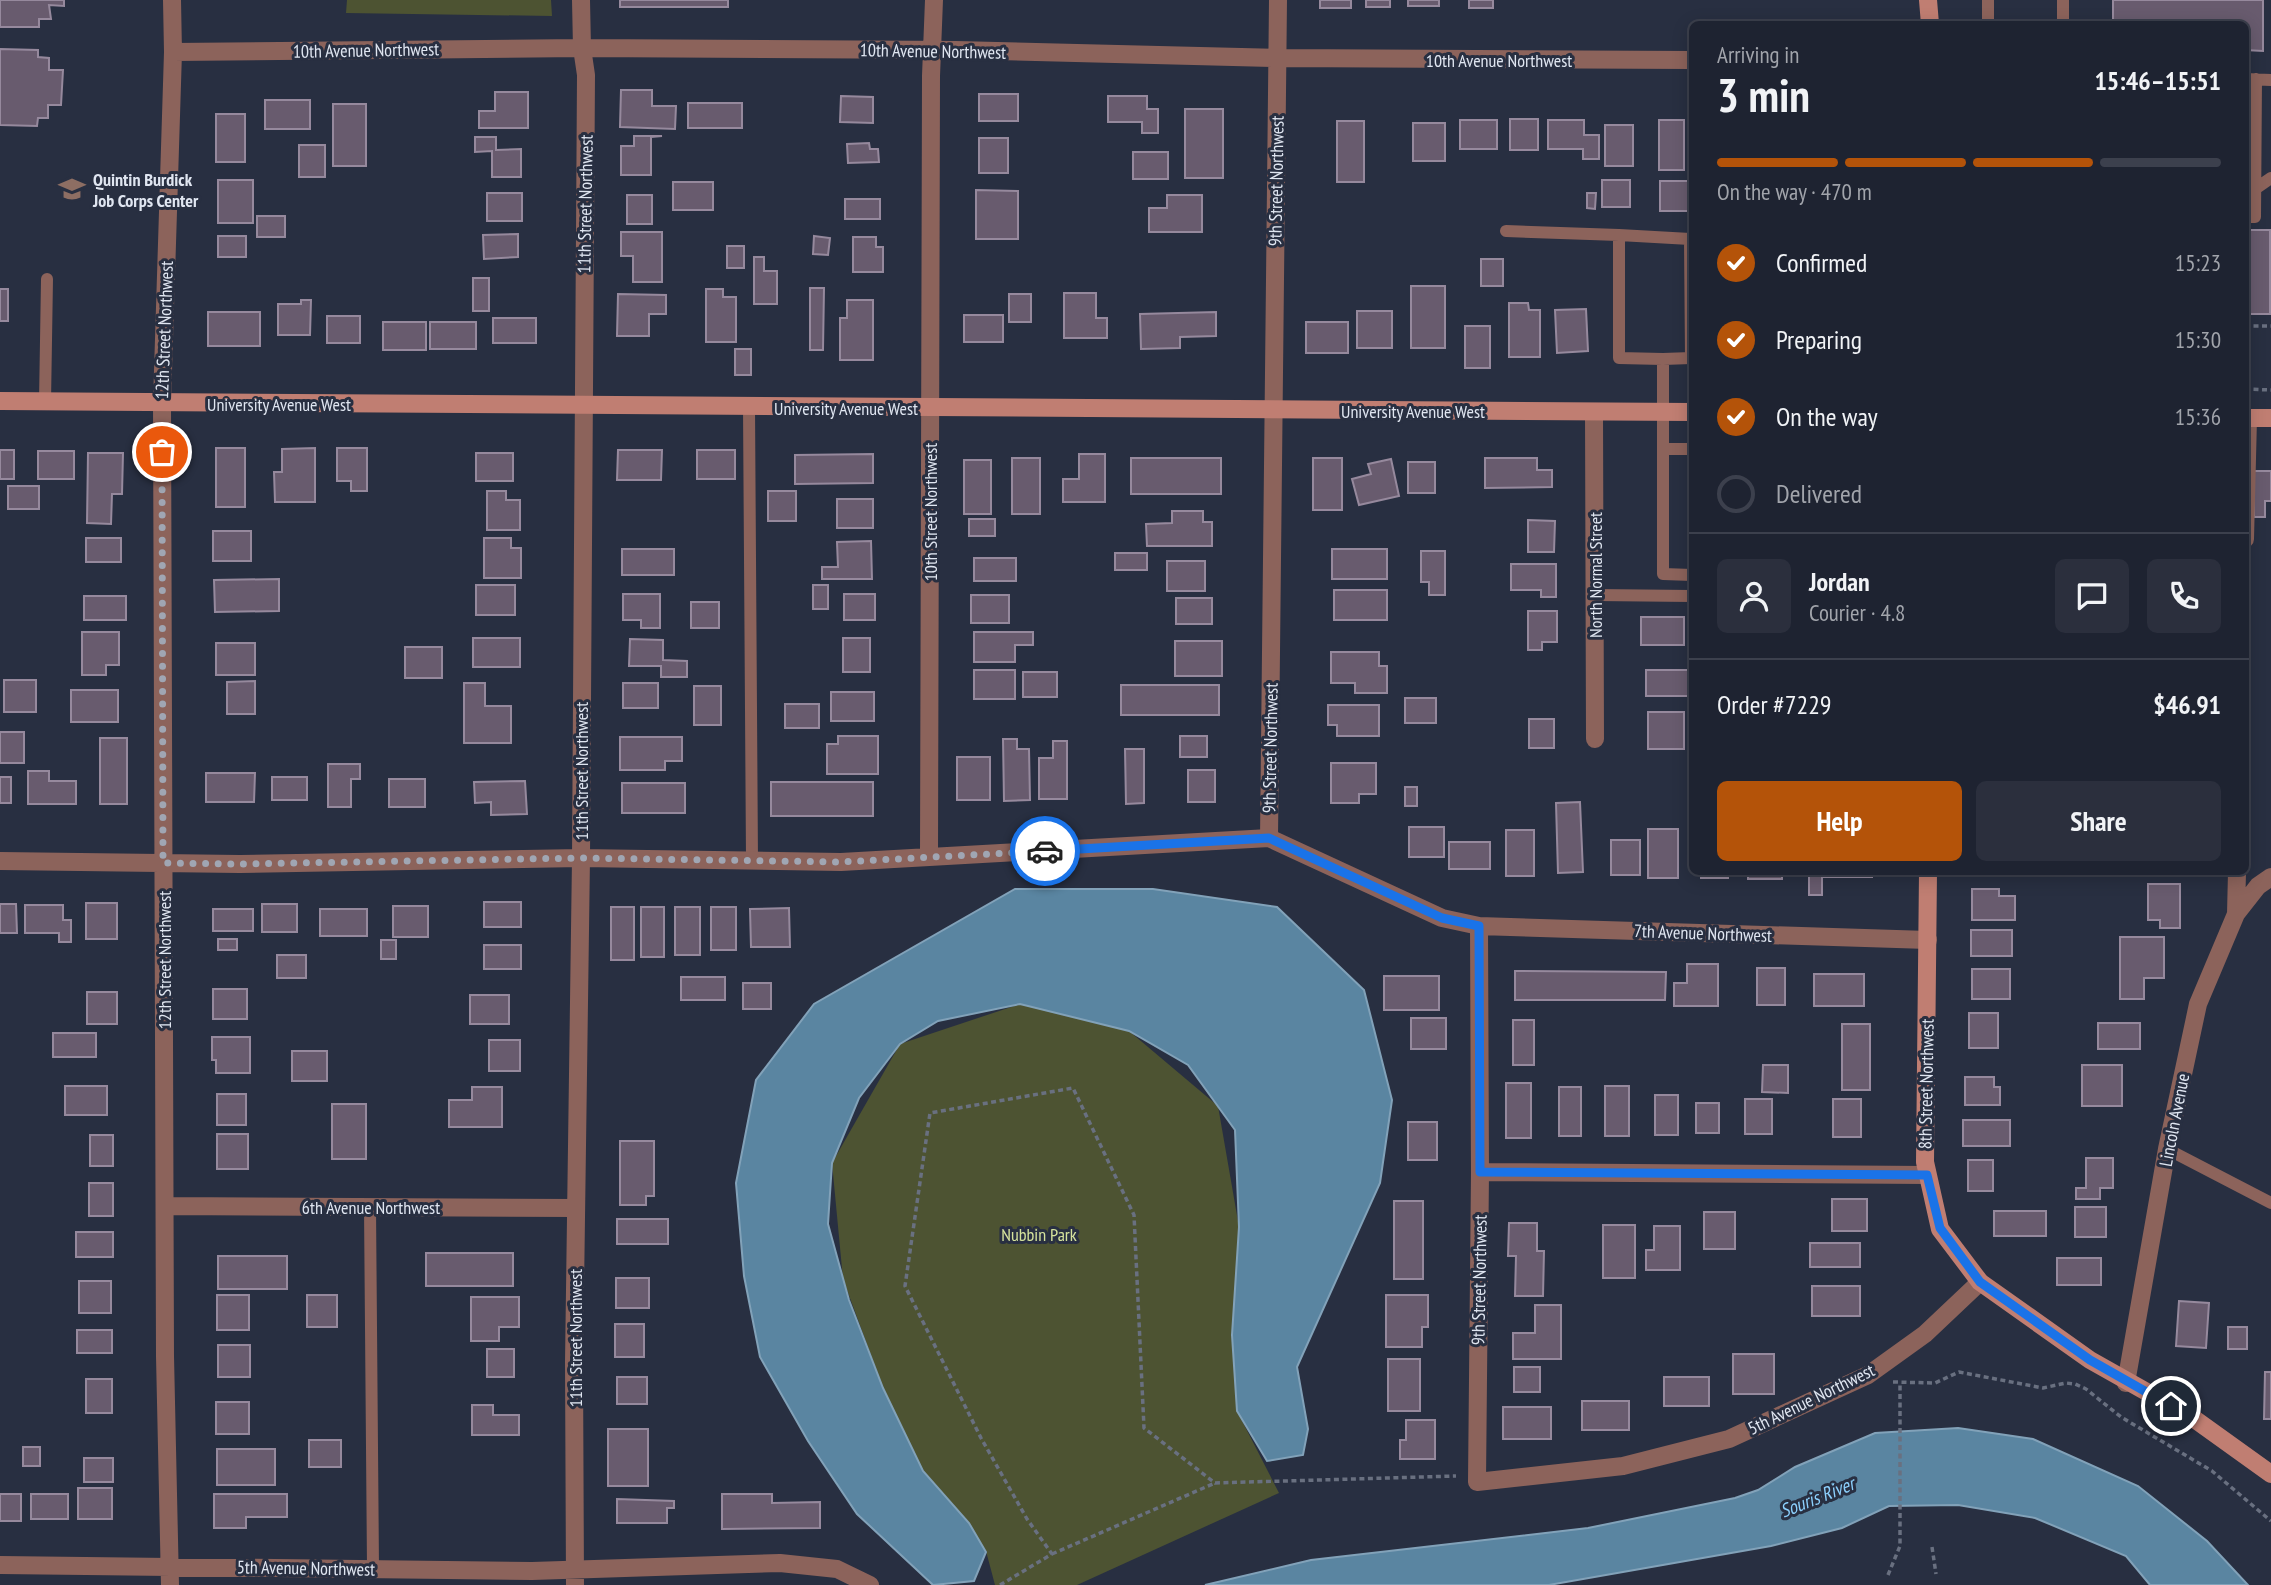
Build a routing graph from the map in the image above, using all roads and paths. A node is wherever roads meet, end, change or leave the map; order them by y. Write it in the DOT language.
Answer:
graph roads {
  1 [pos="172,0"];
  2 [pos="581,0"];
  3 [pos="934,0"];
  4 [pos="1278,0"];
  5 [pos="1928,0"];
  6 [pos="1989,0"];
  7 [pos="2063,0"];
  8 [pos="1930,21"];
  9 [pos="1989,21"];
  10 [pos="2063,21"];
  11 [pos="582,48"];
  12 [pos="933,50"];
  13 [pos="173,52"];
  14 [pos="1277,58"];
  15 [pos="1689,60"];
  16 [pos="2251,79"];
  17 [pos="2271,79"];
  18 [pos="2271,178"];
  19 [pos="2255,189"];
  20 [pos="2249,217"];
  21 [pos="1506,231"];
  22 [pos="1619,236"];
  23 [pos="1689,239"];
  24 [pos="47,279"];
  25 [pos="2249,326"];
  26 [pos="2271,326"];
  27 [pos="1689,358"];
  28 [pos="1663,359"];
  29 [pos="2249,389"];
  30 [pos="2271,390"];
  31 [pos="0,401"];
  32 [pos="45,402"];
  33 [pos="162,403"];
  34 [pos="582,406"];
  35 [pos="749,407"];
  36 [pos="931,408"];
  37 [pos="1274,410"];
  38 [pos="1594,412"];
  39 [pos="1663,412"];
  40 [pos="1689,412"];
  41 [pos="2249,418"];
  42 [pos="2271,418"];
  43 [pos="1664,449"];
  44 [pos="1689,449"];
  45 [pos="1689,575"];
  46 [pos="1595,595"];
  47 [pos="1689,596"];
  48 [pos="1595,739"];
  49 [pos="1269,838"];
  50 [pos="929,857"];
  51 [pos="581,858"];
  52 [pos="0,860"];
  53 [pos="752,861"];
  54 [pos="163,863"];
  55 [pos="1928,875"];
  56 [pos="2237,875"];
  57 [pos="2271,877"];
  58 [pos="2236,914"];
  59 [pos="1479,926"];
  60 [pos="1928,940"];
  61 [pos="2167,1149"];
  62 [pos="1480,1172"];
  63 [pos="1927,1175"];
  64 [pos="2271,1203"];
  65 [pos="165,1206"];
  66 [pos="370,1207"];
  67 [pos="576,1208"];
  68 [pos="1980,1282"];
  69 [pos="1868,1375"];
  70 [pos="1900,1382"];
  71 [pos="2126,1382"];
  72 [pos="2271,1474"];
  73 [pos="1456,1476"];
  74 [pos="1477,1482"];
  75 [pos="1215,1483"];
  76 [pos="2271,1521"];
  77 [pos="1931,1546"];
  78 [pos="1052,1554"];
  79 [pos="0,1565"];
  80 [pos="169,1565"];
  81 [pos="373,1568"];
  82 [pos="1936,1574"];
  83 [pos="1888,1575"];
  84 [pos="575,1577"];
  85 [pos="866,1583"];
  86 [pos="170,1585"];
  87 [pos="1000,1585"];
  1 -- 13 [label="street, 12th Street Northwest"];
  2 -- 11 [label="street, 11th Street Northwest"];
  3 -- 12 [label="street, 10th Street Northwest"];
  4 -- 14 [label="street, 9th Street Northwest"];
  5 -- 8 [label="street"];
  6 -- 9 [label="lane"];
  7 -- 10 [label="lane"];
  11 -- 12 [label="street, 10th Avenue Northwest"];
  11 -- 13 [label="street, 10th Avenue Northwest"];
  11 -- 34 [label="street, 11th Street Northwest"];
  12 -- 14 [label="street, 10th Avenue Northwest"];
  12 -- 36 [label="street, 10th Street Northwest"];
  13 -- 33 [label="street, 12th Street Northwest"];
  14 -- 15 [label="street, 10th Avenue Northwest"];
  14 -- 37 [label="street, 9th Street Northwest"];
  16 -- 17 [label="lane"];
  16 -- 19 [label="lane"];
  18 -- 19 [label="lane"];
  19 -- 20 [label="lane"];
  21 -- 22 [label="lane"];
  22 -- 23 [label="lane"];
  22 -- 28 [label="lane"];
  24 -- 32 [label="lane"];
  25 -- 26 [label="path"];
  27 -- 28 [label="lane"];
  28 -- 39 [label="lane"];
  29 -- 30 [label="path"];
  31 -- 32 [label="street, University Avenue West"];
  32 -- 33 [label="street, University Avenue West"];
  33 -- 34 [label="street, University Avenue West"];
  33 -- 54 [label="street, 12th Street Northwest"];
  34 -- 35 [label="street, University Avenue West"];
  34 -- 51 [label="street, 11th Street Northwest"];
  35 -- 36 [label="street, University Avenue West"];
  35 -- 53 [label="lane"];
  36 -- 37 [label="street, University Avenue West"];
  36 -- 50 [label="street, 10th Street Northwest"];
  37 -- 38 [label="street, University Avenue West"];
  37 -- 49 [label="street, 9th Street Northwest"];
  38 -- 39 [label="street, University Avenue West"];
  38 -- 46 [label="street, North Normal Street"];
  39 -- 40 [label="street, University Avenue West"];
  39 -- 43 [label="lane"];
  41 -- 42 [label="street"];
  43 -- 44 [label="lane"];
  43 -- 45 [label="lane"];
  46 -- 47 [label="lane"];
  46 -- 48 [label="street, North Normal Street"];
  49 -- 50 [label="street"];
  49 -- 59 [label="street, 9th Street Northwest"];
  50 -- 53 [label="street"];
  51 -- 53 [label="street"];
  51 -- 54 [label="street"];
  51 -- 67 [label="street, 11th Street Northwest"];
  52 -- 54 [label="street"];
  54 -- 65 [label="street, 12th Street Northwest"];
  55 -- 60 [label="street, 8th Street Northwest"];
  56 -- 58 [label="street"];
  57 -- 58 [label="street, Lincoln Avenue"];
  58 -- 61 [label="street, Lincoln Avenue"];
  59 -- 60 [label="street, 7th Avenue Northwest"];
  59 -- 62 [label="street, 9th Street Northwest"];
  60 -- 63 [label="street, 8th Street Northwest"];
  61 -- 64 [label="lane"];
  61 -- 71 [label="street, Lincoln Avenue"];
  62 -- 63 [label="street"];
  62 -- 74 [label="street, 9th Street Northwest"];
  63 -- 68 [label="street, 8th Street Northwest"];
  65 -- 66 [label="street, 6th Avenue Northwest"];
  65 -- 80 [label="street, 12th Street Northwest"];
  66 -- 67 [label="street, 6th Avenue Northwest"];
  66 -- 81 [label="lane"];
  67 -- 84 [label="street, 11th Street Northwest"];
  68 -- 69 [label="street, 5th Avenue Northwest"];
  68 -- 71 [label="street"];
  69 -- 70 [label="path"];
  69 -- 74 [label="street, 5th Avenue Northwest"];
  70 -- 76 [label="path"];
  70 -- 83 [label="path"];
  71 -- 72 [label="street"];
  73 -- 75 [label="path"];
  75 -- 78 [label="path"];
  75 -- 78 [label="path"];
  77 -- 82 [label="path"];
  78 -- 87 [label="path"];
  79 -- 80 [label="street, 5th Avenue Northwest"];
  80 -- 81 [label="street, 5th Avenue Northwest"];
  80 -- 86 [label="street, 12th Street Northwest"];
  81 -- 84 [label="street, 5th Avenue Northwest"];
  84 -- 85 [label="street, 5th Avenue Northwest"];
}
